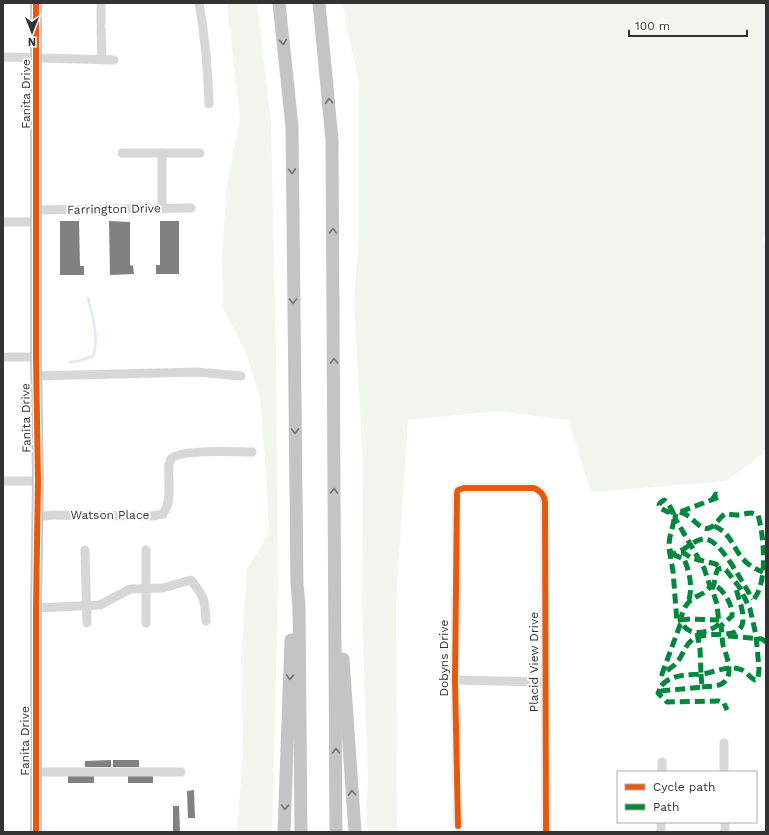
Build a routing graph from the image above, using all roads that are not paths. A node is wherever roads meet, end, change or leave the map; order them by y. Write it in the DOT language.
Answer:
graph roads {
  1 [pos="36,3"];
  2 [pos="101,3"];
  3 [pos="199,3"];
  4 [pos="279,3"];
  5 [pos="319,3"];
  6 [pos="3,57"];
  7 [pos="37,58"];
  8 [pos="102,60"];
  9 [pos="114,60"];
  10 [pos="209,104"];
  11 [pos="122,153"];
  12 [pos="162,153"];
  13 [pos="200,153"];
  14 [pos="162,208"];
  15 [pos="191,208"];
  16 [pos="37,216"];
  17 [pos="3,222"];
  18 [pos="3,357"];
  19 [pos="36,357"];
  20 [pos="36,376"];
  21 [pos="241,376"];
  22 [pos="252,452"];
  23 [pos="3,481"];
  24 [pos="38,481"];
  25 [pos="458,490"];
  26 [pos="38,516"];
  27 [pos="335,530"];
  28 [pos="85,550"];
  29 [pos="146,550"];
  30 [pos="297,583"];
  31 [pos="145,588"];
  32 [pos="86,606"];
  33 [pos="36,608"];
  34 [pos="206,621"];
  35 [pos="87,623"];
  36 [pos="146,623"];
  37 [pos="455,680"];
  38 [pos="545,682"];
  39 [pos="724,743"];
  40 [pos="724,771"];
  41 [pos="36,772"];
  42 [pos="181,772"];
  43 [pos="458,826"];
  44 [pos="36,832"];
  45 [pos="284,832"];
  46 [pos="301,832"];
  47 [pos="336,832"];
  48 [pos="355,832"];
  49 [pos="546,832"];
  1 -- 7 [label="main road, Fanita Drive"];
  2 -- 8 [label="street"];
  3 -- 10 [label="street"];
  4 -- 30 [label="highway, one-way"];
  27 -- 5 [label="highway, one-way"];
  6 -- 7 [label="street"];
  7 -- 8 [label="street"];
  7 -- 16 [label="main road, Fanita Drive"];
  8 -- 9 [label="street"];
  11 -- 12 [label="street"];
  12 -- 13 [label="street"];
  12 -- 14 [label="street"];
  14 -- 15 [label="street, Farrington Drive"];
  14 -- 16 [label="street, Farrington Drive"];
  16 -- 17 [label="street, Farrington Drive"];
  16 -- 19 [label="main road, Fanita Drive"];
  18 -- 19 [label="street"];
  19 -- 20 [label="main road, Fanita Drive"];
  20 -- 21 [label="street"];
  20 -- 24 [label="main road, Fanita Drive"];
  22 -- 26 [label="street, Watson Place"];
  23 -- 24 [label="street"];
  24 -- 26 [label="main road, Fanita Drive"];
  25 -- 37 [label="street, Dobyns Drive"];
  25 -- 38 [label="street, Placid View Drive"];
  26 -- 33 [label="main road, Fanita Drive"];
  47 -- 27 [label="highway, one-way"];
  48 -- 27 [label="highway, one-way"];
  28 -- 32 [label="street"];
  29 -- 31 [label="street"];
  30 -- 45 [label="highway, one-way"];
  30 -- 46 [label="highway"];
  31 -- 32 [label="street"];
  31 -- 34 [label="street"];
  31 -- 36 [label="street"];
  32 -- 33 [label="street"];
  32 -- 35 [label="street"];
  33 -- 41 [label="main road, Fanita Drive"];
  37 -- 38 [label="street"];
  37 -- 43 [label="street, Dobyns Drive"];
  38 -- 49 [label="street, Placid View Drive"];
  39 -- 40 [label="street"];
  41 -- 42 [label="street"];
  41 -- 44 [label="main road, Fanita Drive"];
}
